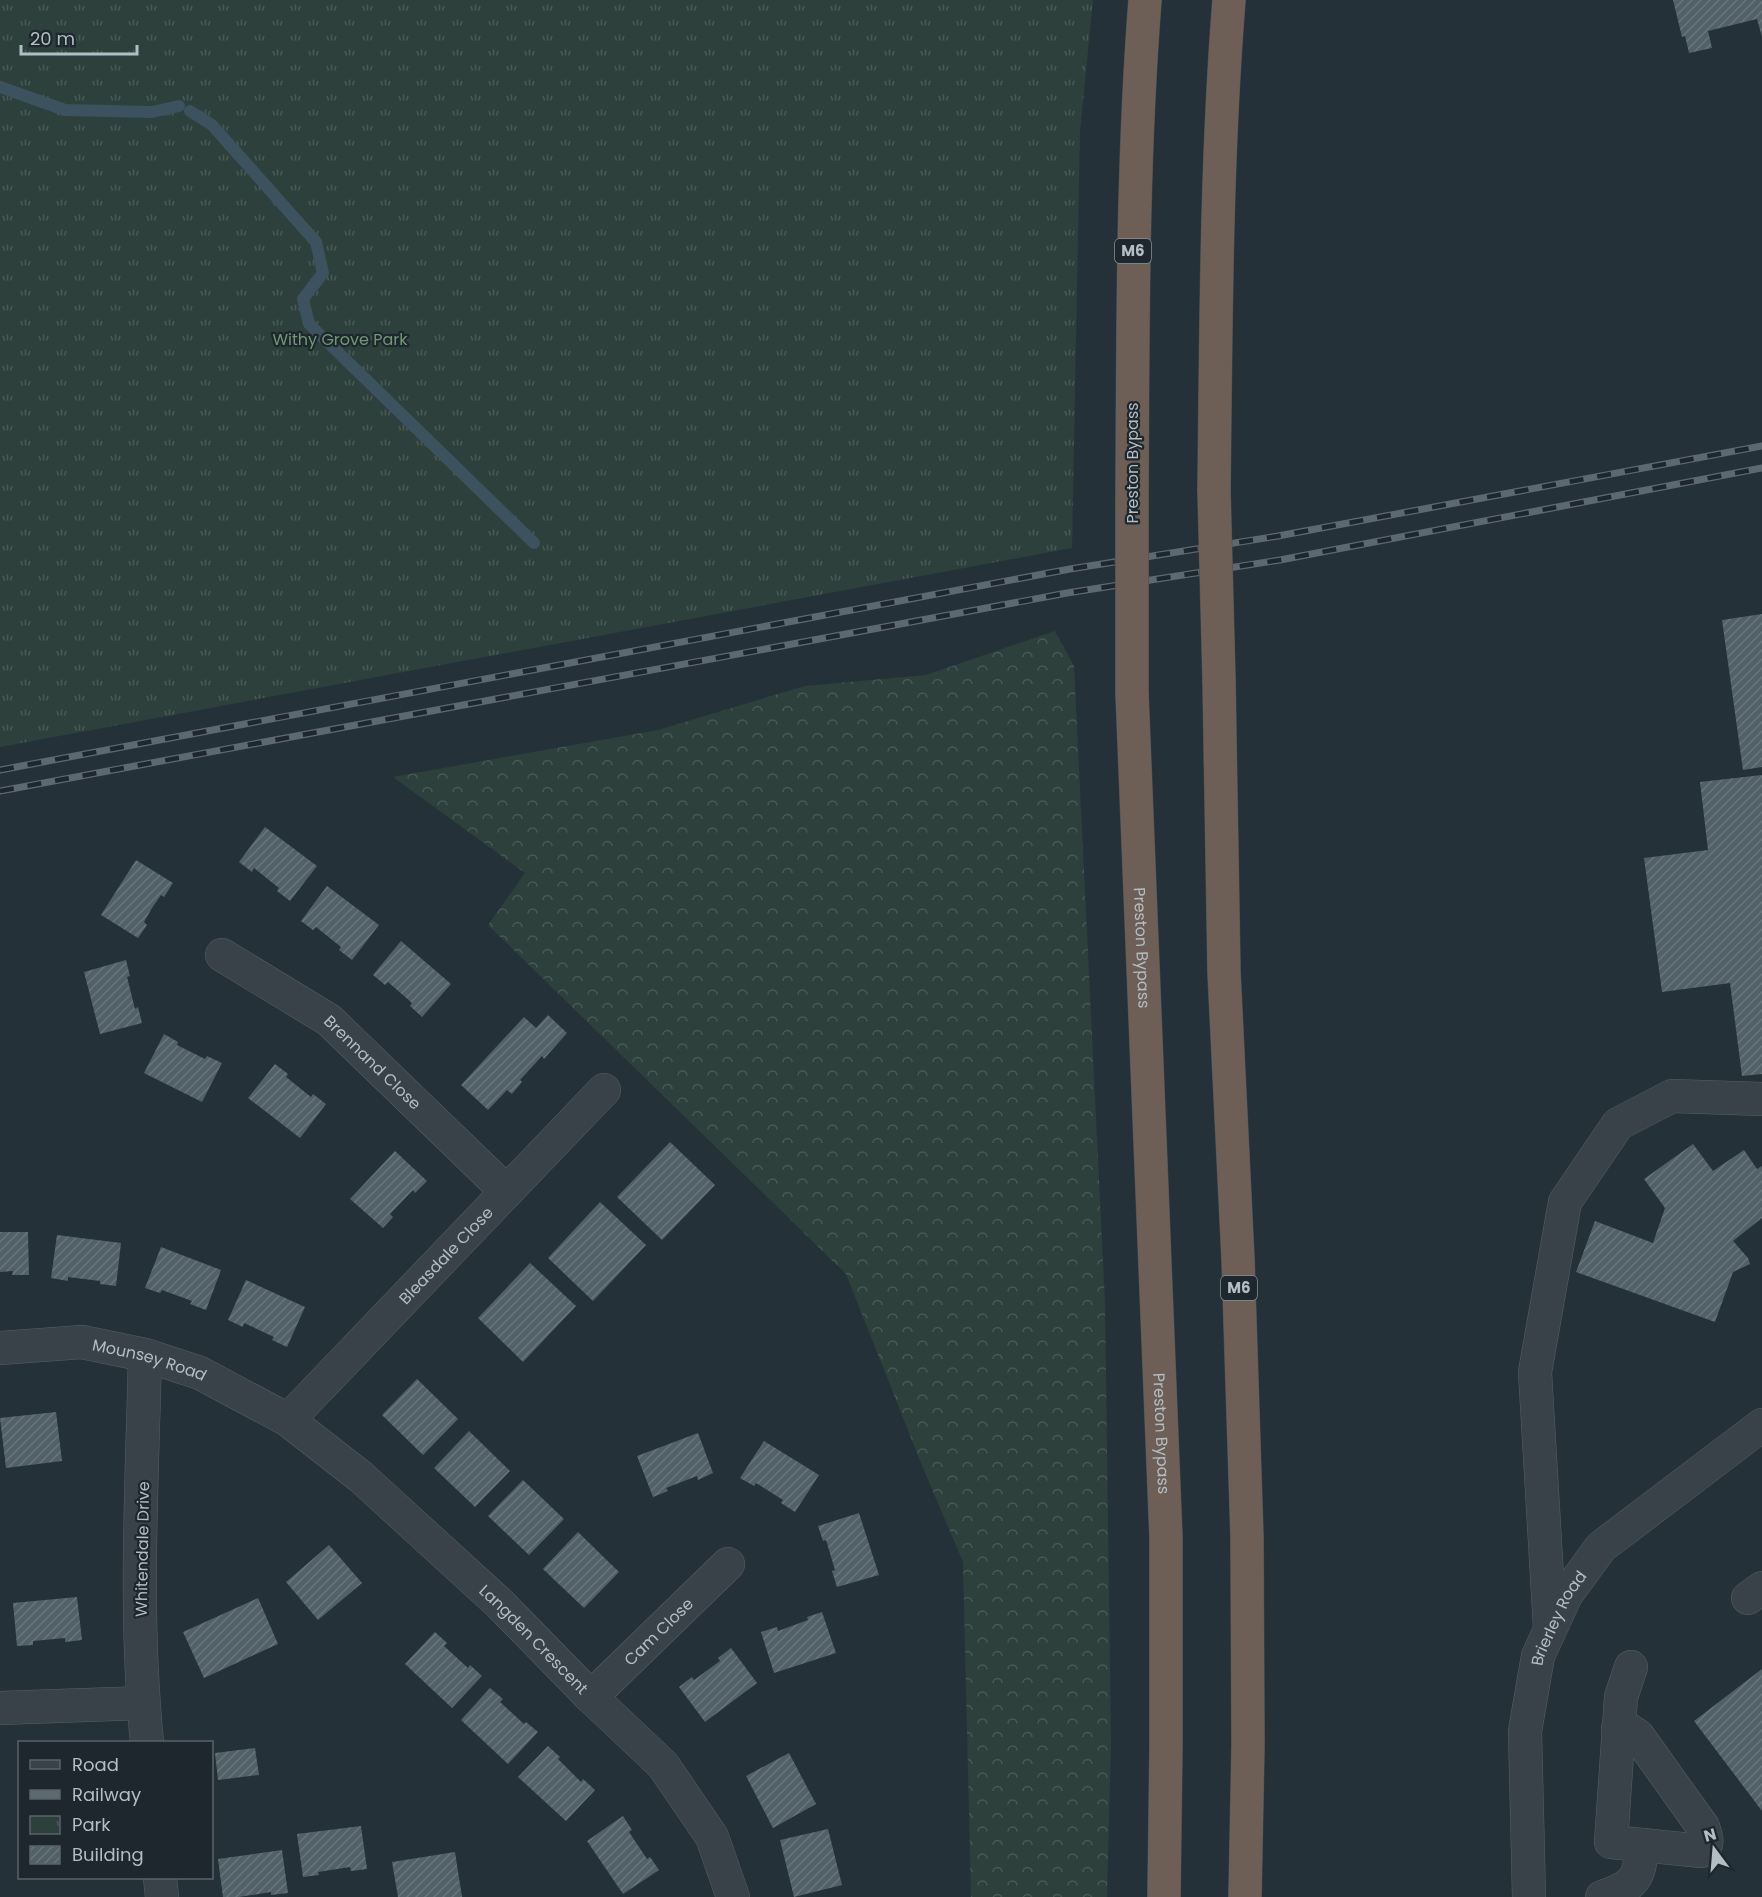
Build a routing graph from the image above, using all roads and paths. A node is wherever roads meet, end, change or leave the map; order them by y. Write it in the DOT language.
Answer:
graph roads {
  1 [pos="1145,0"];
  2 [pos="1229,0"];
  3 [pos="222,955"];
  4 [pos="604,1090"];
  5 [pos="1762,1098"];
  6 [pos="506,1191"];
  7 [pos="0,1348"];
  8 [pos="145,1355"];
  9 [pos="288,1420"];
  10 [pos="1762,1425"];
  11 [pos="728,1564"];
  12 [pos="1550,1628"];
  13 [pos="1631,1667"];
  14 [pos="591,1697"];
  15 [pos="143,1703"];
  16 [pos="0,1708"];
  17 [pos="1618,1728"];
  18 [pos="147,1741"];
  19 [pos="1642,1845"];
  20 [pos="160,1879"];
  21 [pos="162,1897"];
  22 [pos="733,1897"];
  23 [pos="1164,1897"];
  24 [pos="1245,1897"];
  25 [pos="1529,1897"];
  26 [pos="1602,1897"];
  1 -- 23 [label="highway, Preston Bypass / M6, bridge"];
  2 -- 24 [label="highway, M6, bridge"];
  3 -- 6 [label="street, Brennand Close"];
  4 -- 6 [label="street, Bleasdale Close"];
  5 -- 12 [label="street"];
  6 -- 9 [label="street, Bleasdale Close"];
  7 -- 8 [label="street, Mounsey Road"];
  8 -- 9 [label="street, Mounsey Road"];
  8 -- 15 [label="street, Whitendale Drive"];
  9 -- 14 [label="street, Langden Crescent"];
  10 -- 12 [label="street, Brierley Road"];
  11 -- 14 [label="street, Cam Close"];
  12 -- 25 [label="street, Brierley Road"];
  13 -- 17 [label="street"];
  14 -- 22 [label="street, Langden Crescent"];
  15 -- 16 [label="street"];
  15 -- 18 [label="street, Whitendale Drive"];
  17 -- 19 [label="street"];
  17 -- 19 [label="street"];
  19 -- 26 [label="street"];
  20 -- 21 [label="street"];
}
